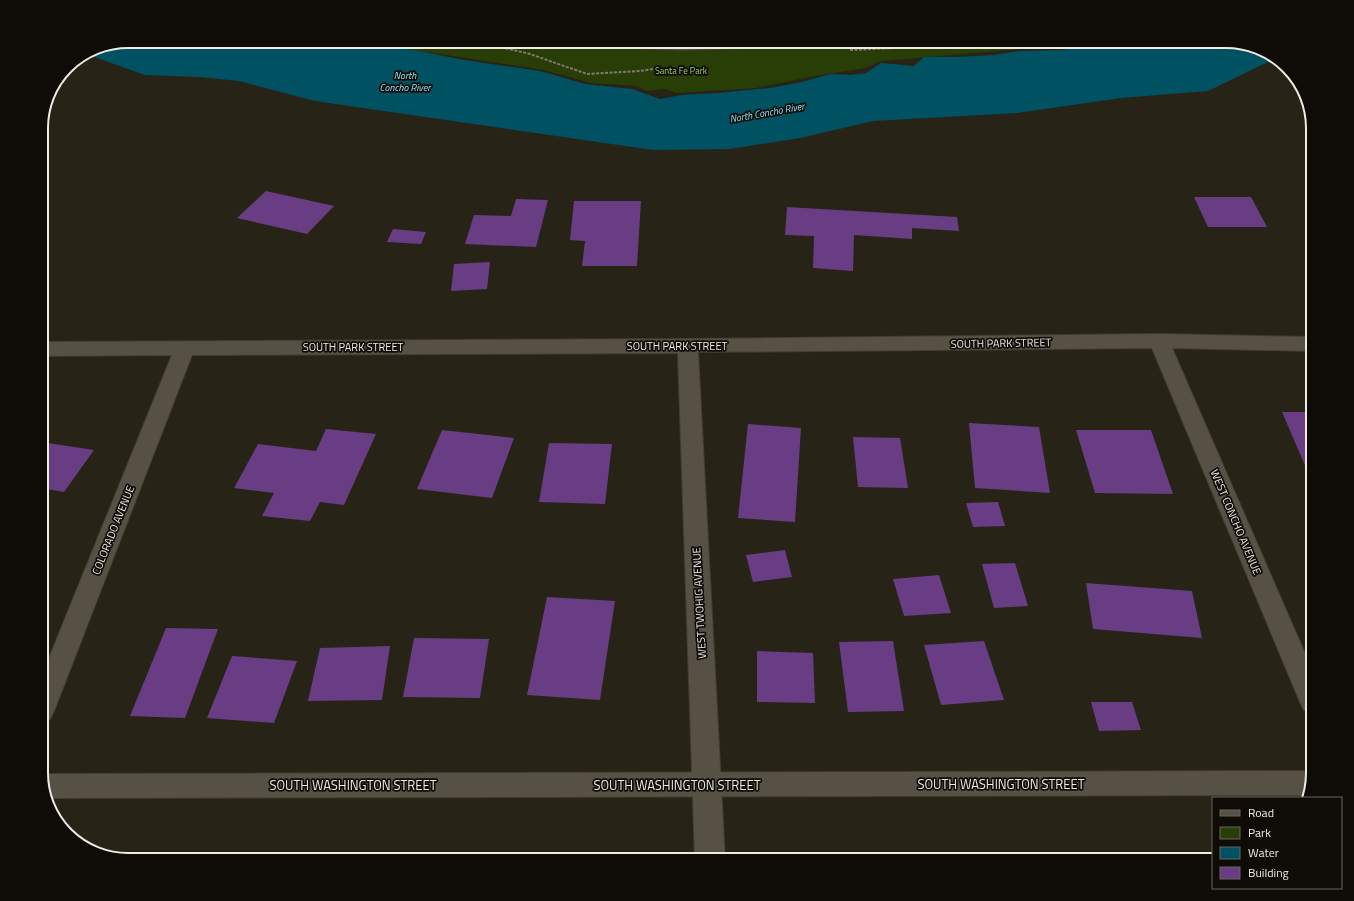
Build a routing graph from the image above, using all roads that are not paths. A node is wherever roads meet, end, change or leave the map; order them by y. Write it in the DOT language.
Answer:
graph roads {
  1 [pos="1159,341"];
  2 [pos="1306,344"];
  3 [pos="688,346"];
  4 [pos="185,348"];
  5 [pos="48,349"];
  6 [pos="1306,686"];
  7 [pos="48,693"];
  8 [pos="1305,783"];
  9 [pos="708,784"];
  10 [pos="50,786"];
  11 [pos="710,853"];
  1 -- 2 [label="street, SOUTH PARK STREET"];
  1 -- 3 [label="street, SOUTH PARK STREET"];
  1 -- 6 [label="street, WEST CONCHO AVENUE"];
  3 -- 4 [label="street, SOUTH PARK STREET"];
  3 -- 9 [label="street, WEST TWOHIG AVENUE"];
  4 -- 5 [label="street, SOUTH PARK STREET"];
  4 -- 7 [label="street, COLORADO AVENUE"];
  8 -- 9 [label="street, SOUTH WASHINGTON STREET"];
  9 -- 10 [label="street, SOUTH WASHINGTON STREET"];
  9 -- 11 [label="street, WEST TWOHIG AVENUE"];
}
